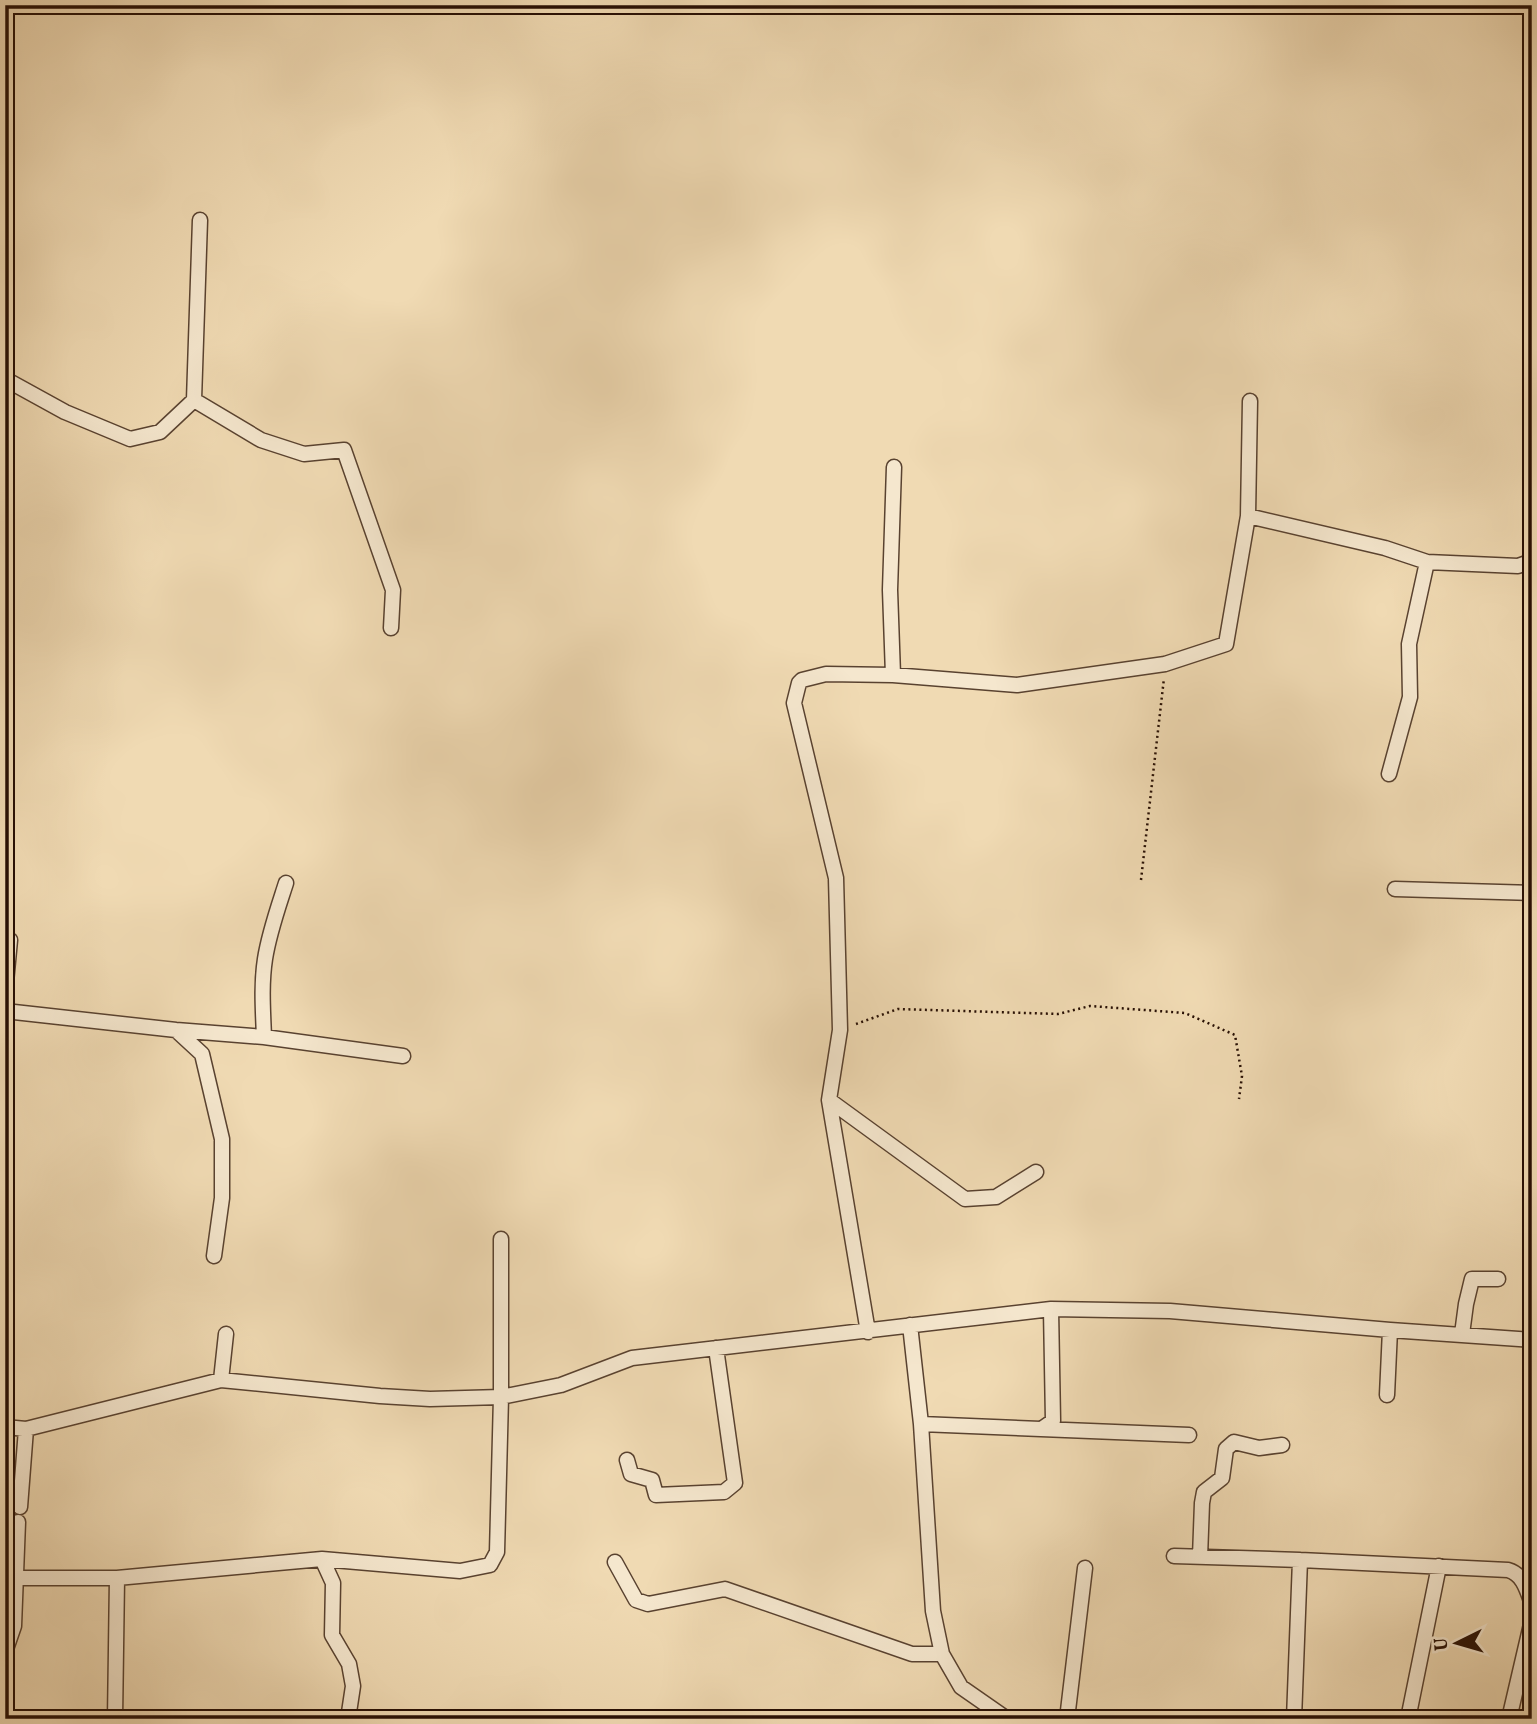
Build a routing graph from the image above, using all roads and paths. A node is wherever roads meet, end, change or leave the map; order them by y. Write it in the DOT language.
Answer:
graph roads {
  1 [pos="200,220"];
  2 [pos="5,379"];
  3 [pos="194,400"];
  4 [pos="1250,401"];
  5 [pos="894,467"];
  6 [pos="1248,516"];
  7 [pos="1532,561"];
  8 [pos="1427,562"];
  9 [pos="391,628"];
  10 [pos="1165,664"];
  11 [pos="893,675"];
  12 [pos="1389,774"];
  13 [pos="1141,880"];
  14 [pos="286,883"];
  15 [pos="1395,889"];
  16 [pos="1532,893"];
  17 [pos="10,940"];
  18 [pos="5,993"];
  19 [pos="5,1011"];
  20 [pos="176,1030"];
  21 [pos="840,1030"];
  22 [pos="264,1037"];
  23 [pos="402,1056"];
  24 [pos="1239,1099"];
  25 [pos="830,1100"];
  26 [pos="1036,1172"];
  27 [pos="501,1240"];
  28 [pos="214,1256"];
  29 [pos="1499,1279"];
  30 [pos="1051,1309"];
  31 [pos="910,1325"];
  32 [pos="1390,1330"];
  33 [pos="868,1332"];
  34 [pos="226,1334"];
  35 [pos="1462,1334"];
  36 [pos="1532,1339"];
  37 [pos="716,1348"];
  38 [pos="221,1380"];
  39 [pos="1387,1395"];
  40 [pos="500,1397"];
  41 [pos="920,1424"];
  42 [pos="5,1427"];
  43 [pos="1043,1428"];
  44 [pos="26,1429"];
  45 [pos="1189,1435"];
  46 [pos="1282,1445"];
  47 [pos="627,1460"];
  48 [pos="1174,1556"];
  49 [pos="1200,1557"];
  50 [pos="322,1559"];
  51 [pos="1300,1560"];
  52 [pos="615,1562"];
  53 [pos="1439,1566"];
  54 [pos="1085,1568"];
  55 [pos="10,1578"];
  56 [pos="117,1578"];
  57 [pos="1532,1604"];
  58 [pos="1532,1620"];
  59 [pos="5,1652"];
  60 [pos="942,1654"];
  61 [pos="115,1719"];
  62 [pos="348,1719"];
  63 [pos="1007,1719"];
  64 [pos="1068,1719"];
  65 [pos="1294,1719"];
  66 [pos="1408,1719"];
  67 [pos="1509,1719"];
  1 -- 3 [label="street"];
  2 -- 3 [label="street"];
  3 -- 9 [label="street"];
  4 -- 6 [label="street"];
  5 -- 11 [label="street"];
  6 -- 8 [label="street"];
  6 -- 10 [label="street"];
  7 -- 8 [label="street"];
  8 -- 12 [label="street"];
  10 -- 11 [label="street"];
  10 -- 13 [label="path"];
  11 -- 21 [label="street"];
  14 -- 22 [label="street"];
  15 -- 16 [label="street"];
  17 -- 18 [label="street"];
  19 -- 20 [label="street"];
  20 -- 22 [label="street"];
  20 -- 28 [label="street"];
  21 -- 24 [label="path"];
  21 -- 25 [label="street"];
  22 -- 23 [label="street"];
  25 -- 26 [label="street"];
  25 -- 33 [label="street"];
  27 -- 40 [label="street"];
  29 -- 35 [label="street"];
  30 -- 31 [label="street"];
  30 -- 32 [label="street"];
  30 -- 43 [label="street"];
  31 -- 33 [label="street"];
  31 -- 41 [label="street"];
  32 -- 35 [label="street"];
  32 -- 39 [label="street"];
  33 -- 37 [label="street"];
  34 -- 38 [label="street"];
  35 -- 36 [label="street"];
  37 -- 40 [label="street"];
  37 -- 47 [label="street"];
  38 -- 40 [label="street"];
  38 -- 44 [label="street"];
  40 -- 50 [label="street"];
  41 -- 43 [label="street"];
  41 -- 60 [label="street"];
  42 -- 44 [label="street"];
  43 -- 45 [label="street"];
  44 -- 55 [label="street"];
  46 -- 49 [label="street"];
  48 -- 49 [label="street"];
  49 -- 51 [label="street"];
  50 -- 56 [label="street"];
  50 -- 62 [label="street"];
  51 -- 53 [label="street"];
  51 -- 65 [label="street"];
  52 -- 60 [label="street"];
  53 -- 57 [label="street"];
  53 -- 66 [label="street"];
  54 -- 64 [label="street"];
  55 -- 56 [label="street"];
  55 -- 59 [label="street"];
  56 -- 61 [label="street"];
  58 -- 67 [label="street"];
  60 -- 63 [label="street"];
}
